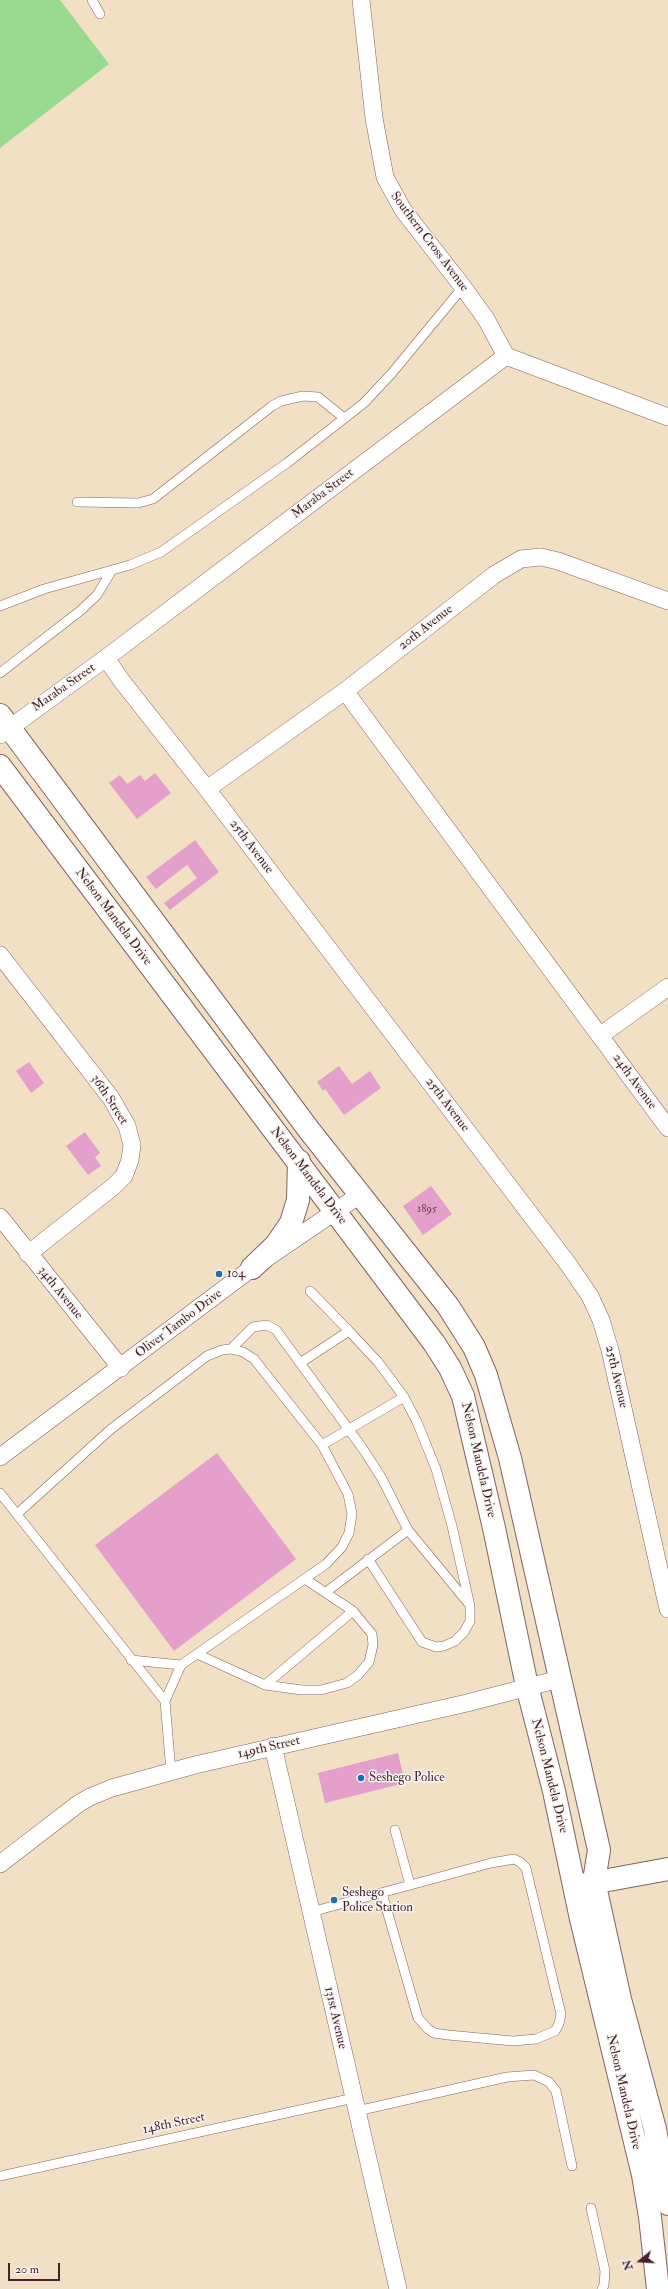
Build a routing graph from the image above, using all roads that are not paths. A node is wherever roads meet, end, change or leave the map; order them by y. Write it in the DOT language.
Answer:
graph roads {
  1 [pos="92,0"];
  2 [pos="361,0"];
  3 [pos="100,14"];
  4 [pos="463,287"];
  5 [pos="506,356"];
  6 [pos="668,417"];
  7 [pos="344,418"];
  8 [pos="77,502"];
  9 [pos="112,570"];
  10 [pos="668,601"];
  11 [pos="0,606"];
  12 [pos="106,658"];
  13 [pos="0,673"];
  14 [pos="345,691"];
  15 [pos="3,726"];
  16 [pos="0,766"];
  17 [pos="207,789"];
  18 [pos="0,955"];
  19 [pos="668,987"];
  20 [pos="601,1035"];
  21 [pos="668,1128"];
  22 [pos="299,1161"];
  23 [pos="361,1194"];
  24 [pos="335,1212"];
  25 [pos="0,1217"];
  26 [pos="28,1254"];
  27 [pos="252,1268"];
  28 [pos="310,1291"];
  29 [pos="349,1332"];
  30 [pos="231,1349"];
  31 [pos="300,1363"];
  32 [pos="121,1368"];
  33 [pos="404,1397"];
  34 [pos="350,1430"];
  35 [pos="322,1445"];
  36 [pos="0,1458"];
  37 [pos="0,1493"];
  38 [pos="17,1514"];
  39 [pos="408,1530"];
  40 [pos="368,1559"];
  41 [pos="305,1579"];
  42 [pos="326,1592"];
  43 [pos="470,1606"];
  44 [pos="668,1609"];
  45 [pos="353,1611"];
  46 [pos="197,1654"];
  47 [pos="131,1660"];
  48 [pos="181,1665"];
  49 [pos="559,1679"];
  50 [pos="264,1685"];
  51 [pos="527,1686"];
  52 [pos="165,1701"];
  53 [pos="273,1746"];
  54 [pos="171,1772"];
  55 [pos="395,1830"];
  56 [pos="0,1864"];
  57 [pos="668,1868"];
  58 [pos="584,1884"];
  59 [pos="410,1885"];
  60 [pos="382,1893"];
  61 [pos="311,1912"];
  62 [pos="355,2105"];
  63 [pos="664,2152"];
  64 [pos="572,2166"];
  65 [pos="0,2176"];
  66 [pos="668,2204"];
  67 [pos="591,2208"];
  68 [pos="398,2289"];
  69 [pos="602,2289"];
  70 [pos="658,2289"];
  1 -- 3 [label="lane"];
  2 -- 4 [label="street, Southern Cross Avenue"];
  4 -- 5 [label="street, Southern Cross Avenue"];
  4 -- 7 [label="lane"];
  5 -- 6 [label="street"];
  5 -- 12 [label="street, Maraba Street"];
  7 -- 8 [label="lane"];
  7 -- 9 [label="lane"];
  9 -- 11 [label="lane"];
  9 -- 13 [label="lane"];
  10 -- 14 [label="street, 20th Avenue"];
  12 -- 15 [label="street, Maraba Street"];
  12 -- 17 [label="street, 25th Avenue"];
  14 -- 17 [label="street, 20th Avenue"];
  14 -- 20 [label="street, 24th Avenue"];
  15 -- 23 [label="main road, Nelson Mandela Drive"];
  16 -- 22 [label="main road, Nelson Mandela Drive"];
  17 -- 44 [label="street, 25th Avenue"];
  18 -- 26 [label="street, 36th Street"];
  19 -- 20 [label="street"];
  20 -- 21 [label="street, 24th Avenue"];
  22 -- 24 [label="main road, Nelson Mandela Drive"];
  22 -- 27 [label="main road"];
  23 -- 24 [label="street, Oliver Tambo Drive"];
  23 -- 49 [label="main road, Nelson Mandela Drive"];
  24 -- 27 [label="street, Oliver Tambo Drive"];
  24 -- 51 [label="main road, Nelson Mandela Drive"];
  25 -- 26 [label="street, 34th Avenue"];
  26 -- 32 [label="street, 34th Avenue"];
  27 -- 32 [label="street, Oliver Tambo Drive"];
  28 -- 29 [label="lane"];
  29 -- 31 [label="lane"];
  29 -- 33 [label="lane"];
  30 -- 31 [label="lane"];
  30 -- 35 [label="lane"];
  30 -- 38 [label="lane"];
  31 -- 34 [label="lane"];
  32 -- 36 [label="street, Oliver Tambo Drive"];
  33 -- 34 [label="lane"];
  33 -- 43 [label="lane"];
  34 -- 35 [label="lane"];
  34 -- 39 [label="lane"];
  35 -- 41 [label="lane"];
  37 -- 38 [label="lane"];
  38 -- 47 [label="lane"];
  39 -- 40 [label="lane"];
  39 -- 43 [label="lane"];
  40 -- 42 [label="lane"];
  40 -- 43 [label="lane"];
  41 -- 42 [label="lane"];
  41 -- 46 [label="lane"];
  42 -- 45 [label="lane"];
  45 -- 50 [label="lane"];
  45 -- 50 [label="lane"];
  46 -- 48 [label="lane"];
  46 -- 50 [label="lane"];
  47 -- 48 [label="lane"];
  47 -- 52 [label="lane"];
  48 -- 52 [label="lane"];
  49 -- 51 [label="street, 149th Street"];
  49 -- 58 [label="main road, Nelson Mandela Drive"];
  51 -- 53 [label="street, 149th Street"];
  51 -- 58 [label="main road, Nelson Mandela Drive"];
  52 -- 54 [label="lane"];
  53 -- 54 [label="street, 149th Street"];
  53 -- 61 [label="street, 131st Avenue"];
  54 -- 56 [label="street, 149th Street"];
  55 -- 59 [label="lane"];
  57 -- 58 [label="main road"];
  58 -- 63 [label="main road, Nelson Mandela Drive"];
  58 -- 70 [label="main road, Nelson Mandela Drive"];
  59 -- 60 [label="lane"];
  59 -- 60 [label="lane"];
  60 -- 61 [label="lane"];
  61 -- 62 [label="street, 131st Avenue"];
  62 -- 64 [label="lane, 148th Street"];
  62 -- 65 [label="lane, 148th Street"];
  62 -- 68 [label="street, 131st Avenue"];
  63 -- 66 [label="main road, Nelson Mandela Drive"];
  67 -- 69 [label="lane"];
}
